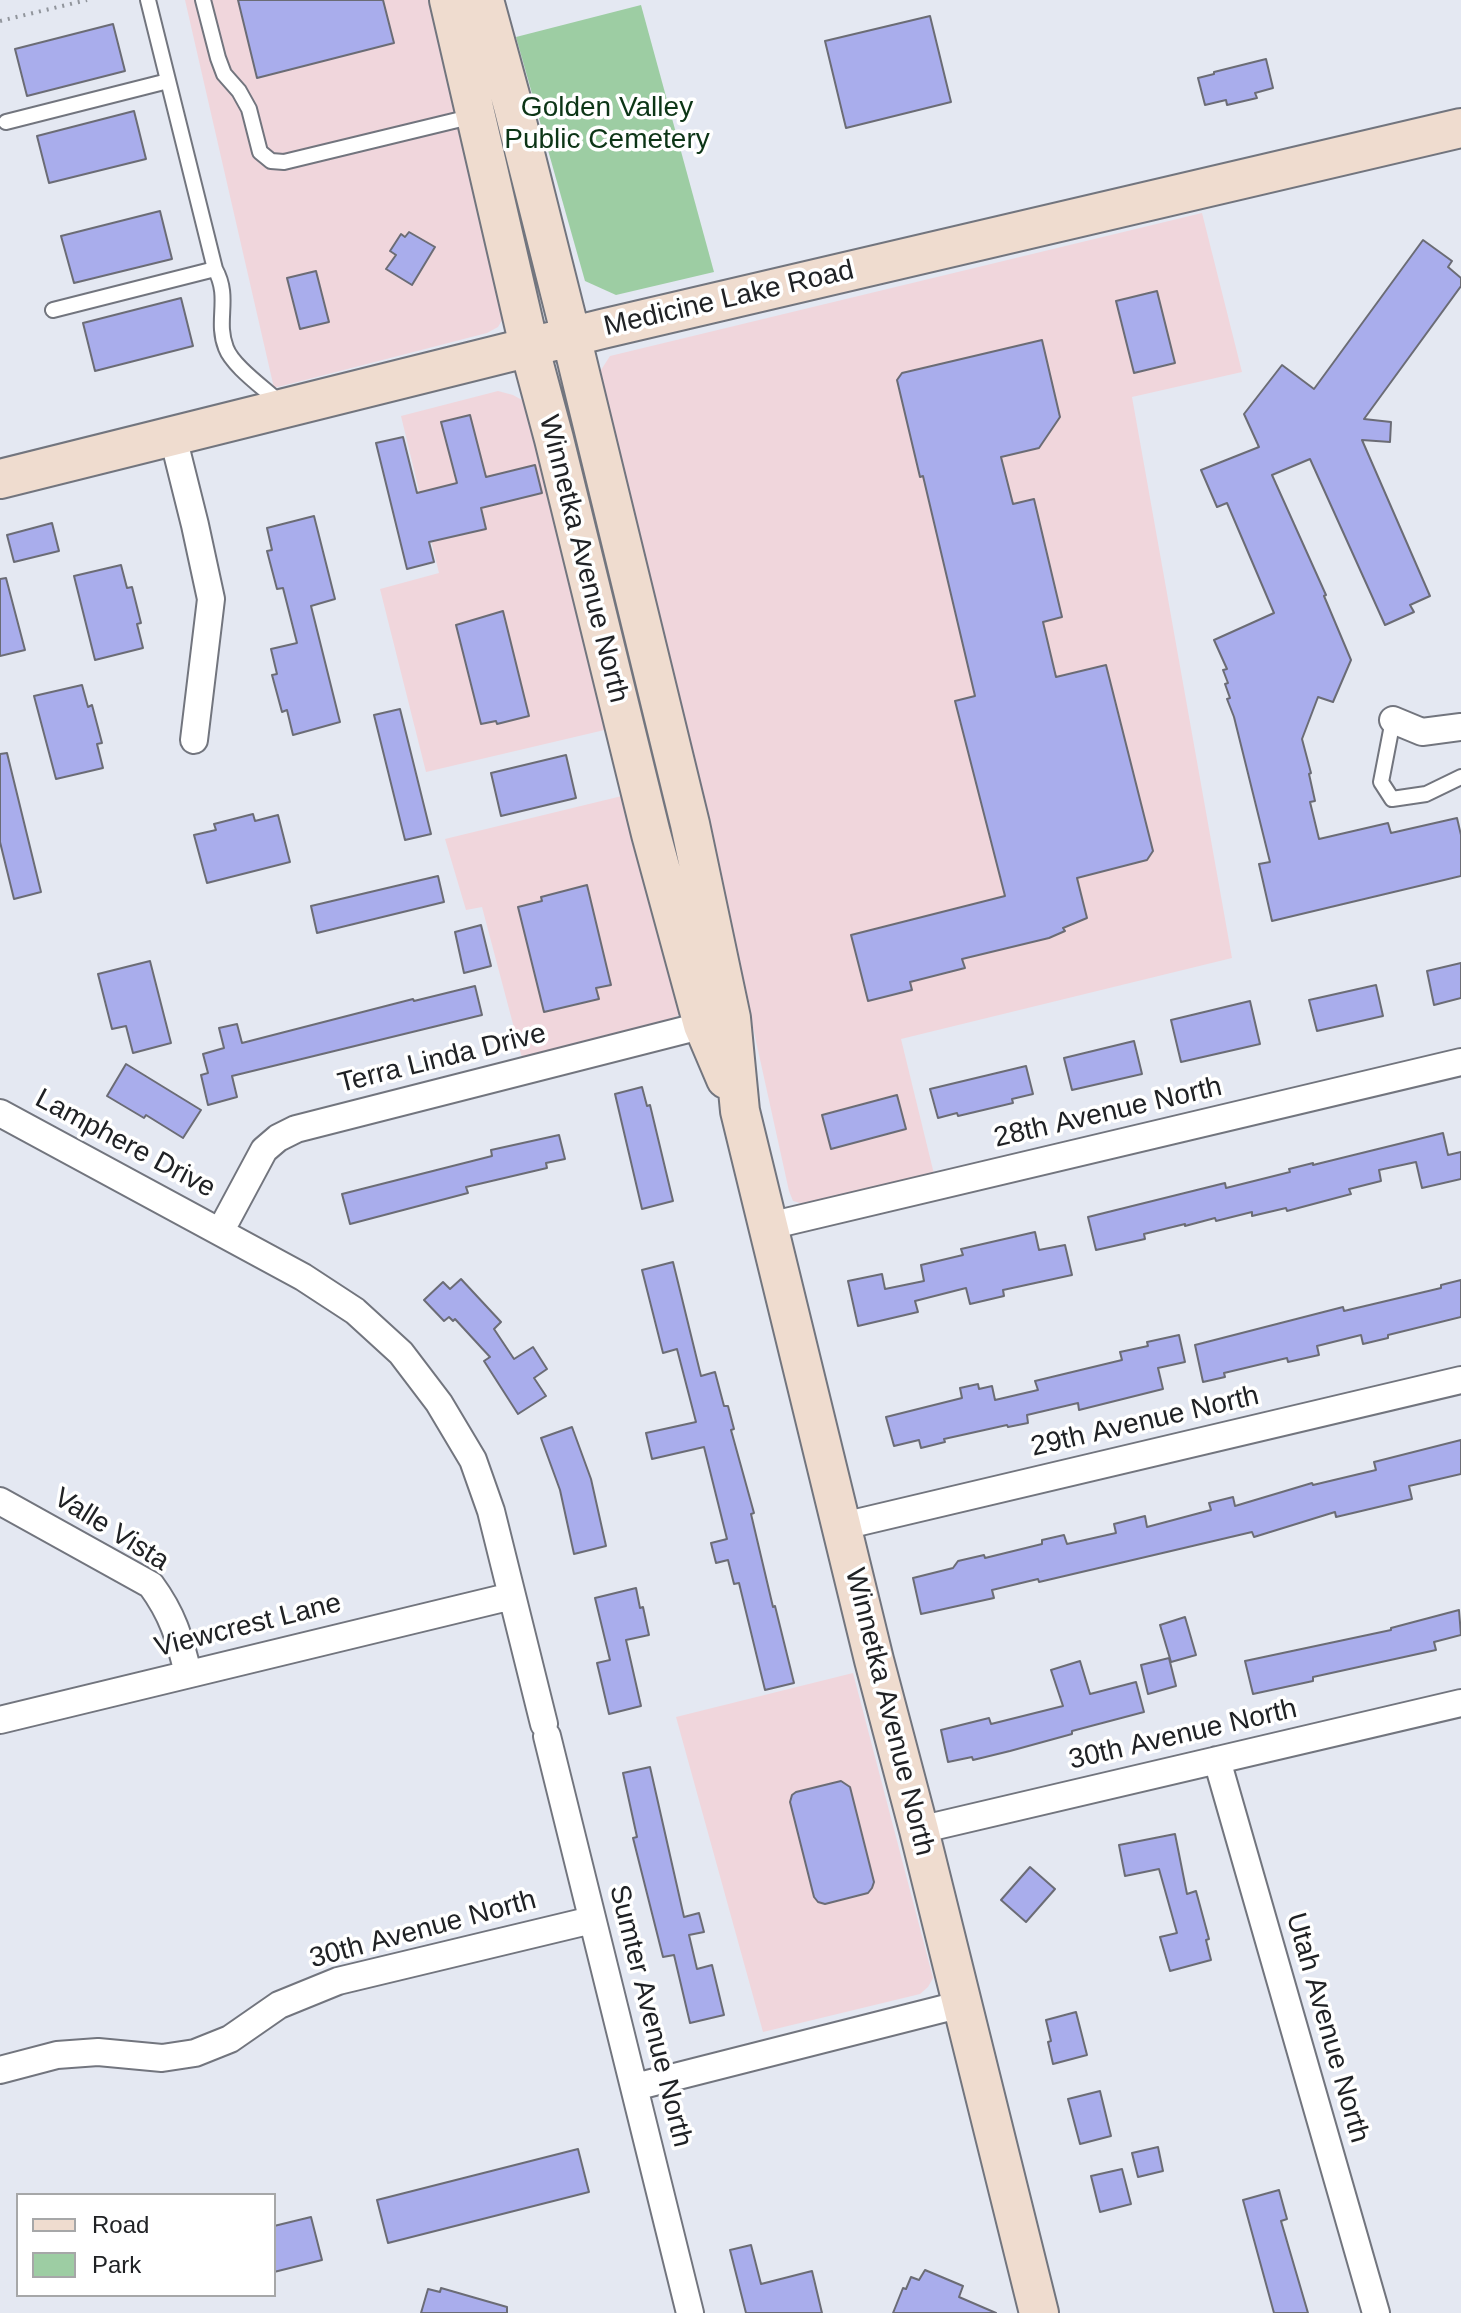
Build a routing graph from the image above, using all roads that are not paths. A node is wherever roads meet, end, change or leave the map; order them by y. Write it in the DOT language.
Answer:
graph roads {
  1 [pos="148,0"];
  2 [pos="203,0"];
  3 [pos="449,0"];
  4 [pos="484,0"];
  5 [pos="168,81"];
  6 [pos="475,116"];
  7 [pos="6,122"];
  8 [pos="1461,128"];
  9 [pos="215,269"];
  10 [pos="53,310"];
  11 [pos="571,336"];
  12 [pos="529,346"];
  13 [pos="285,407"];
  14 [pos="173,437"];
  15 [pos="0,479"];
  16 [pos="1393,720"];
  17 [pos="1460,729"];
  18 [pos="194,740"];
  19 [pos="1461,777"];
  20 [pos="717,1022"];
  21 [pos="1461,1062"];
  22 [pos="0,1113"];
  23 [pos="769,1226"];
  24 [pos="220,1232"];
  25 [pos="1461,1380"];
  26 [pos="0,1501"];
  27 [pos="843,1526"];
  28 [pos="512,1596"];
  29 [pos="188,1673"];
  30 [pos="1461,1703"];
  31 [pos="0,1720"];
  32 [pos="1217,1760"];
  33 [pos="919,1830"];
  34 [pos="592,1920"];
  35 [pos="962,2004"];
  36 [pos="0,2070"];
  37 [pos="635,2087"];
  38 [pos="690,2313"];
  39 [pos="1039,2313"];
  40 [pos="1376,2313"];
  1 -- 5 [label="lane"];
  2 -- 6 [label="lane"];
  3 -- 6 [label="main road, Winnetka Avenue North"];
  4 -- 11 [label="main road, Winnetka Avenue North"];
  5 -- 7 [label="lane"];
  5 -- 9 [label="lane"];
  6 -- 12 [label="main road, Winnetka Avenue North"];
  8 -- 11 [label="main road, Medicine Lake Road"];
  9 -- 10 [label="lane"];
  9 -- 13 [label="lane"];
  11 -- 12 [label="main road, Medicine Lake Road"];
  11 -- 20 [label="main road, Winnetka Avenue North"];
  12 -- 13 [label="main road, Medicine Lake Road"];
  12 -- 20 [label="main road, Winnetka Avenue North"];
  13 -- 14 [label="main road, Medicine Lake Road"];
  14 -- 15 [label="main road, Medicine Lake Road"];
  14 -- 18 [label="street"];
  16 -- 17 [label="street"];
  16 -- 19 [label="lane"];
  20 -- 23 [label="main road, Winnetka Avenue North"];
  20 -- 24 [label="street, Terra Linda Drive"];
  21 -- 23 [label="street, 28th Avenue North"];
  22 -- 24 [label="street, Lamphere Drive"];
  23 -- 27 [label="main road, Winnetka Avenue North"];
  24 -- 28 [label="street, Sumter Avenue North"];
  25 -- 27 [label="street, 29th Avenue North"];
  26 -- 29 [label="street, Valle Vista"];
  27 -- 33 [label="main road, Winnetka Avenue North"];
  28 -- 29 [label="street, Viewcrest Lane"];
  28 -- 34 [label="street, Sumter Avenue North"];
  29 -- 31 [label="street, Viewcrest Lane"];
  30 -- 32 [label="street, 30th Avenue North"];
  32 -- 33 [label="street, 30th Avenue North"];
  32 -- 40 [label="street, Utah Avenue North"];
  33 -- 35 [label="main road, Winnetka Avenue North"];
  34 -- 36 [label="street, 30th Avenue North"];
  34 -- 37 [label="street, Sumter Avenue North"];
  35 -- 37 [label="street"];
  35 -- 39 [label="main road, Winnetka Avenue North"];
  37 -- 38 [label="street, Sumter Avenue North"];
}
